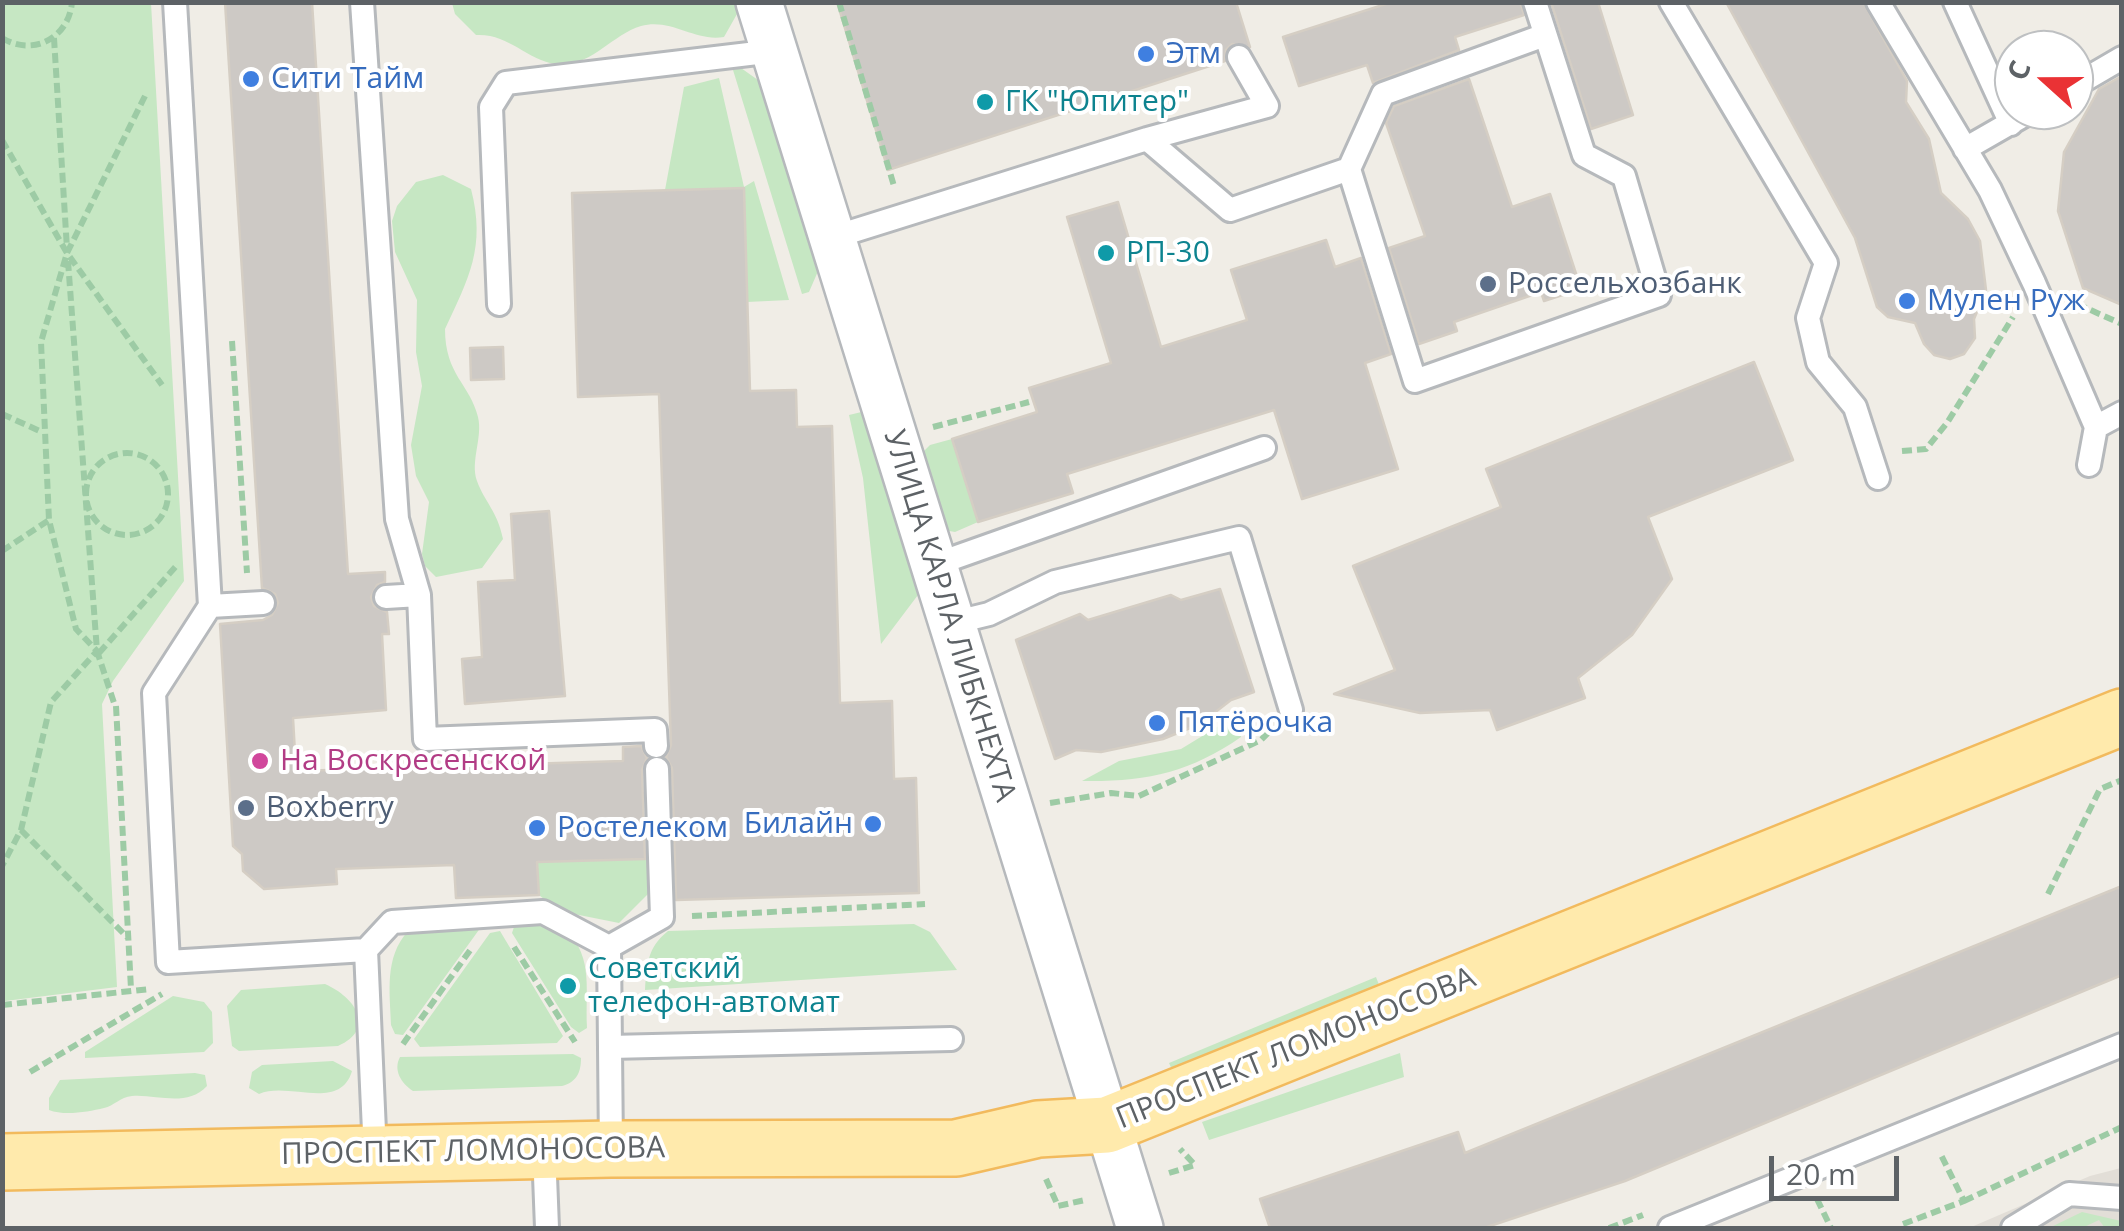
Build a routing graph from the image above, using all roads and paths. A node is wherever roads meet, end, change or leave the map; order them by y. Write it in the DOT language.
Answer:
graph roads {
  1 [pos="72,2"];
  2 [pos="174,2"];
  3 [pos="362,2"];
  4 [pos="759,2"];
  5 [pos="839,2"];
  6 [pos="1535,2"];
  7 [pos="1671,2"];
  8 [pos="1878,2"];
  9 [pos="1955,2"];
  10 [pos="1545,34"];
  11 [pos="2,38"];
  12 [pos="54,38"];
  13 [pos="774,51"];
  14 [pos="1239,57"];
  15 [pos="2122,58"];
  16 [pos="2094,74"];
  17 [pos="150,87"];
  18 [pos="1994,89"];
  19 [pos="1999,130"];
  20 [pos="1146,139"];
  21 [pos="2,140"];
  22 [pos="1964,149"];
  23 [pos="1349,168"];
  24 [pos="898,218"];
  25 [pos="831,238"];
  26 [pos="68,254"];
  27 [pos="2034,283"];
  28 [pos="499,304"];
  29 [pos="164,388"];
  30 [pos="1029,402"];
  31 [pos="2122,413"];
  32 [pos="2,414"];
  33 [pos="2096,427"];
  34 [pos="42,432"];
  35 [pos="893,437"];
  36 [pos="1866,443"];
  37 [pos="1264,448"];
  38 [pos="2089,465"];
  39 [pos="1878,478"];
  40 [pos="86,494"];
  41 [pos="48,520"];
  42 [pos="2,552"];
  43 [pos="180,561"];
  44 [pos="932,566"];
  45 [pos="418,595"];
  46 [pos="386,596"];
  47 [pos="263,603"];
  48 [pos="210,606"];
  49 [pos="952,623"];
  50 [pos="97,653"];
  51 [pos="116,706"];
  52 [pos="1291,710"];
  53 [pos="2122,717"];
  54 [pos="2122,780"];
  55 [pos="1044,804"];
  56 [pos="21,830"];
  57 [pos="2,866"];
  58 [pos="2048,894"];
  59 [pos="925,904"];
  60 [pos="494,916"];
  61 [pos="662,917"];
  62 [pos="128,938"];
  63 [pos="609,947"];
  64 [pos="366,950"];
  65 [pos="2,1005"];
  66 [pos="951,1039"];
  67 [pos="2122,1045"];
  68 [pos="610,1047"];
  69 [pos="580,1049"];
  70 [pos="396,1054"];
  71 [pos="30,1072"];
  72 [pos="1107,1125"];
  73 [pos="1925,1125"];
  74 [pos="2122,1128"];
  75 [pos="611,1148"];
  76 [pos="1180,1149"];
  77 [pos="544,1150"];
  78 [pos="375,1154"];
  79 [pos="2,1162"];
  80 [pos="1163,1175"];
  81 [pos="1046,1179"];
  82 [pos="1100,1196"];
  83 [pos="2122,1198"];
  84 [pos="1964,1201"];
  85 [pos="1903,1226"];
  86 [pos="546,1228"];
  87 [pos="1140,1228"];
  88 [pos="1670,1228"];
  89 [pos="1891,1228"];
  90 [pos="2013,1228"];
  1 -- 12 [label="path"];
  2 -- 48 [label="lane"];
  3 -- 45 [label="lane"];
  4 -- 13 [label="street, УЛИЦА КАРЛА ЛИБКНЕХТА"];
  5 -- 24 [label="path"];
  6 -- 10 [label="lane"];
  7 -- 36 [label="lane"];
  8 -- 22 [label="lane"];
  9 -- 18 [label="lane"];
  10 -- 23 [label="lane"];
  10 -- 23 [label="lane"];
  11 -- 12 [label="path"];
  12 -- 26 [label="path"];
  13 -- 25 [label="street, УЛИЦА КАРЛА ЛИБКНЕХТА"];
  13 -- 28 [label="lane"];
  14 -- 20 [label="lane"];
  15 -- 16 [label="lane"];
  17 -- 26 [label="path"];
  19 -- 22 [label="lane"];
  20 -- 23 [label="lane"];
  20 -- 24 [label="lane"];
  21 -- 26 [label="path"];
  22 -- 27 [label="lane"];
  24 -- 25 [label="lane"];
  25 -- 35 [label="street, УЛИЦА КАРЛА ЛИБКНЕХТА"];
  26 -- 29 [label="path"];
  26 -- 34 [label="path"];
  26 -- 40 [label="path"];
  27 -- 33 [label="lane"];
  27 -- 36 [label="path"];
  30 -- 35 [label="path"];
  31 -- 33 [label="lane"];
  32 -- 34 [label="path"];
  33 -- 38 [label="lane"];
  34 -- 41 [label="path"];
  35 -- 44 [label="street, УЛИЦА КАРЛА ЛИБКНЕХТА"];
  36 -- 39 [label="lane"];
  37 -- 44 [label="lane"];
  40 -- 40 [label="path"];
  40 -- 50 [label="path"];
  41 -- 42 [label="path"];
  41 -- 50 [label="path"];
  43 -- 50 [label="path"];
  44 -- 49 [label="street, УЛИЦА КАРЛА ЛИБКНЕХТА"];
  45 -- 46 [label="lane"];
  45 -- 61 [label="lane"];
  47 -- 48 [label="lane"];
  48 -- 64 [label="lane"];
  49 -- 52 [label="lane"];
  49 -- 72 [label="street, УЛИЦА КАРЛА ЛИБКНЕХТА"];
  50 -- 51 [label="path"];
  50 -- 56 [label="path"];
  52 -- 55 [label="path"];
  53 -- 72 [label="main road, ПРОСПЕКТ ЛОМОНОСОВА"];
  54 -- 58 [label="path"];
  56 -- 57 [label="path"];
  56 -- 62 [label="path"];
  59 -- 61 [label="path"];
  60 -- 63 [label="lane"];
  60 -- 64 [label="lane"];
  60 -- 69 [label="path"];
  60 -- 70 [label="path"];
  61 -- 63 [label="lane"];
  63 -- 68 [label="lane"];
  64 -- 78 [label="lane"];
  65 -- 71 [label="path"];
  66 -- 68 [label="lane"];
  67 -- 73 [label="lane"];
  68 -- 75 [label="lane"];
  72 -- 75 [label="main road, ПРОСПЕКТ ЛОМОНОСОВА"];
  72 -- 87 [label="street, УЛИЦА КАРЛА ЛИБКНЕХТА"];
  73 -- 84 [label="path"];
  73 -- 88 [label="lane"];
  74 -- 84 [label="path"];
  75 -- 77 [label="main road, ПРОСПЕКТ ЛОМОНОСОВА"];
  76 -- 80 [label="path"];
  77 -- 78 [label="main road, ПРОСПЕКТ ЛОМОНОСОВА"];
  77 -- 86 [label="lane"];
  78 -- 79 [label="main road, ПРОСПЕКТ ЛОМОНОСОВА"];
  81 -- 82 [label="path"];
  83 -- 90 [label="lane"];
  84 -- 85 [label="path"];
  85 -- 89 [label="path"];
}
